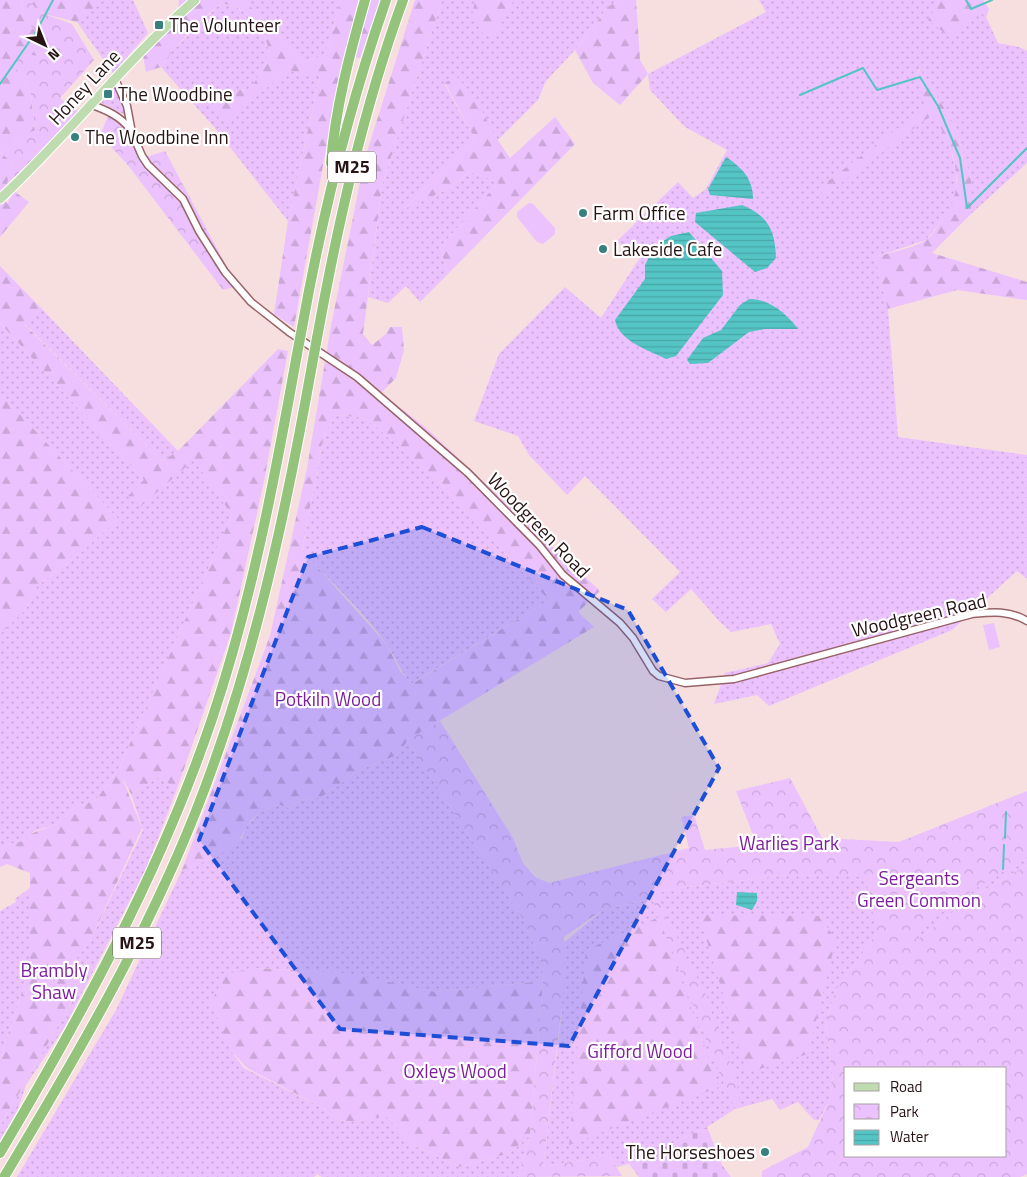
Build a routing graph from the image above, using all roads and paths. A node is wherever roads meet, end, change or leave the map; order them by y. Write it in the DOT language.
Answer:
graph roads {
  1 [pos="195,0"];
  2 [pos="365,0"];
  3 [pos="386,0"];
  4 [pos="402,0"];
  5 [pos="115,79"];
  6 [pos="92,104"];
  7 [pos="132,132"];
  8 [pos="329,194"];
  9 [pos="0,199"];
  10 [pos="1027,621"];
  11 [pos="0,1153"];
  12 [pos="4,1177"];
  1 -- 5 [label="main road, Honey Lane"];
  2 -- 8 [label="highway, M25"];
  3 -- 8 [label="highway, M25"];
  4 -- 12 [label="highway, M25, bridge"];
  5 -- 6 [label="main road, Honey Lane"];
  5 -- 7 [label="street, Woodgreen Road"];
  6 -- 7 [label="street, Woodgreen Road"];
  6 -- 9 [label="main road, Honey Lane"];
  7 -- 10 [label="street, Woodgreen Road"];
  8 -- 11 [label="highway, M25, bridge"];
}
